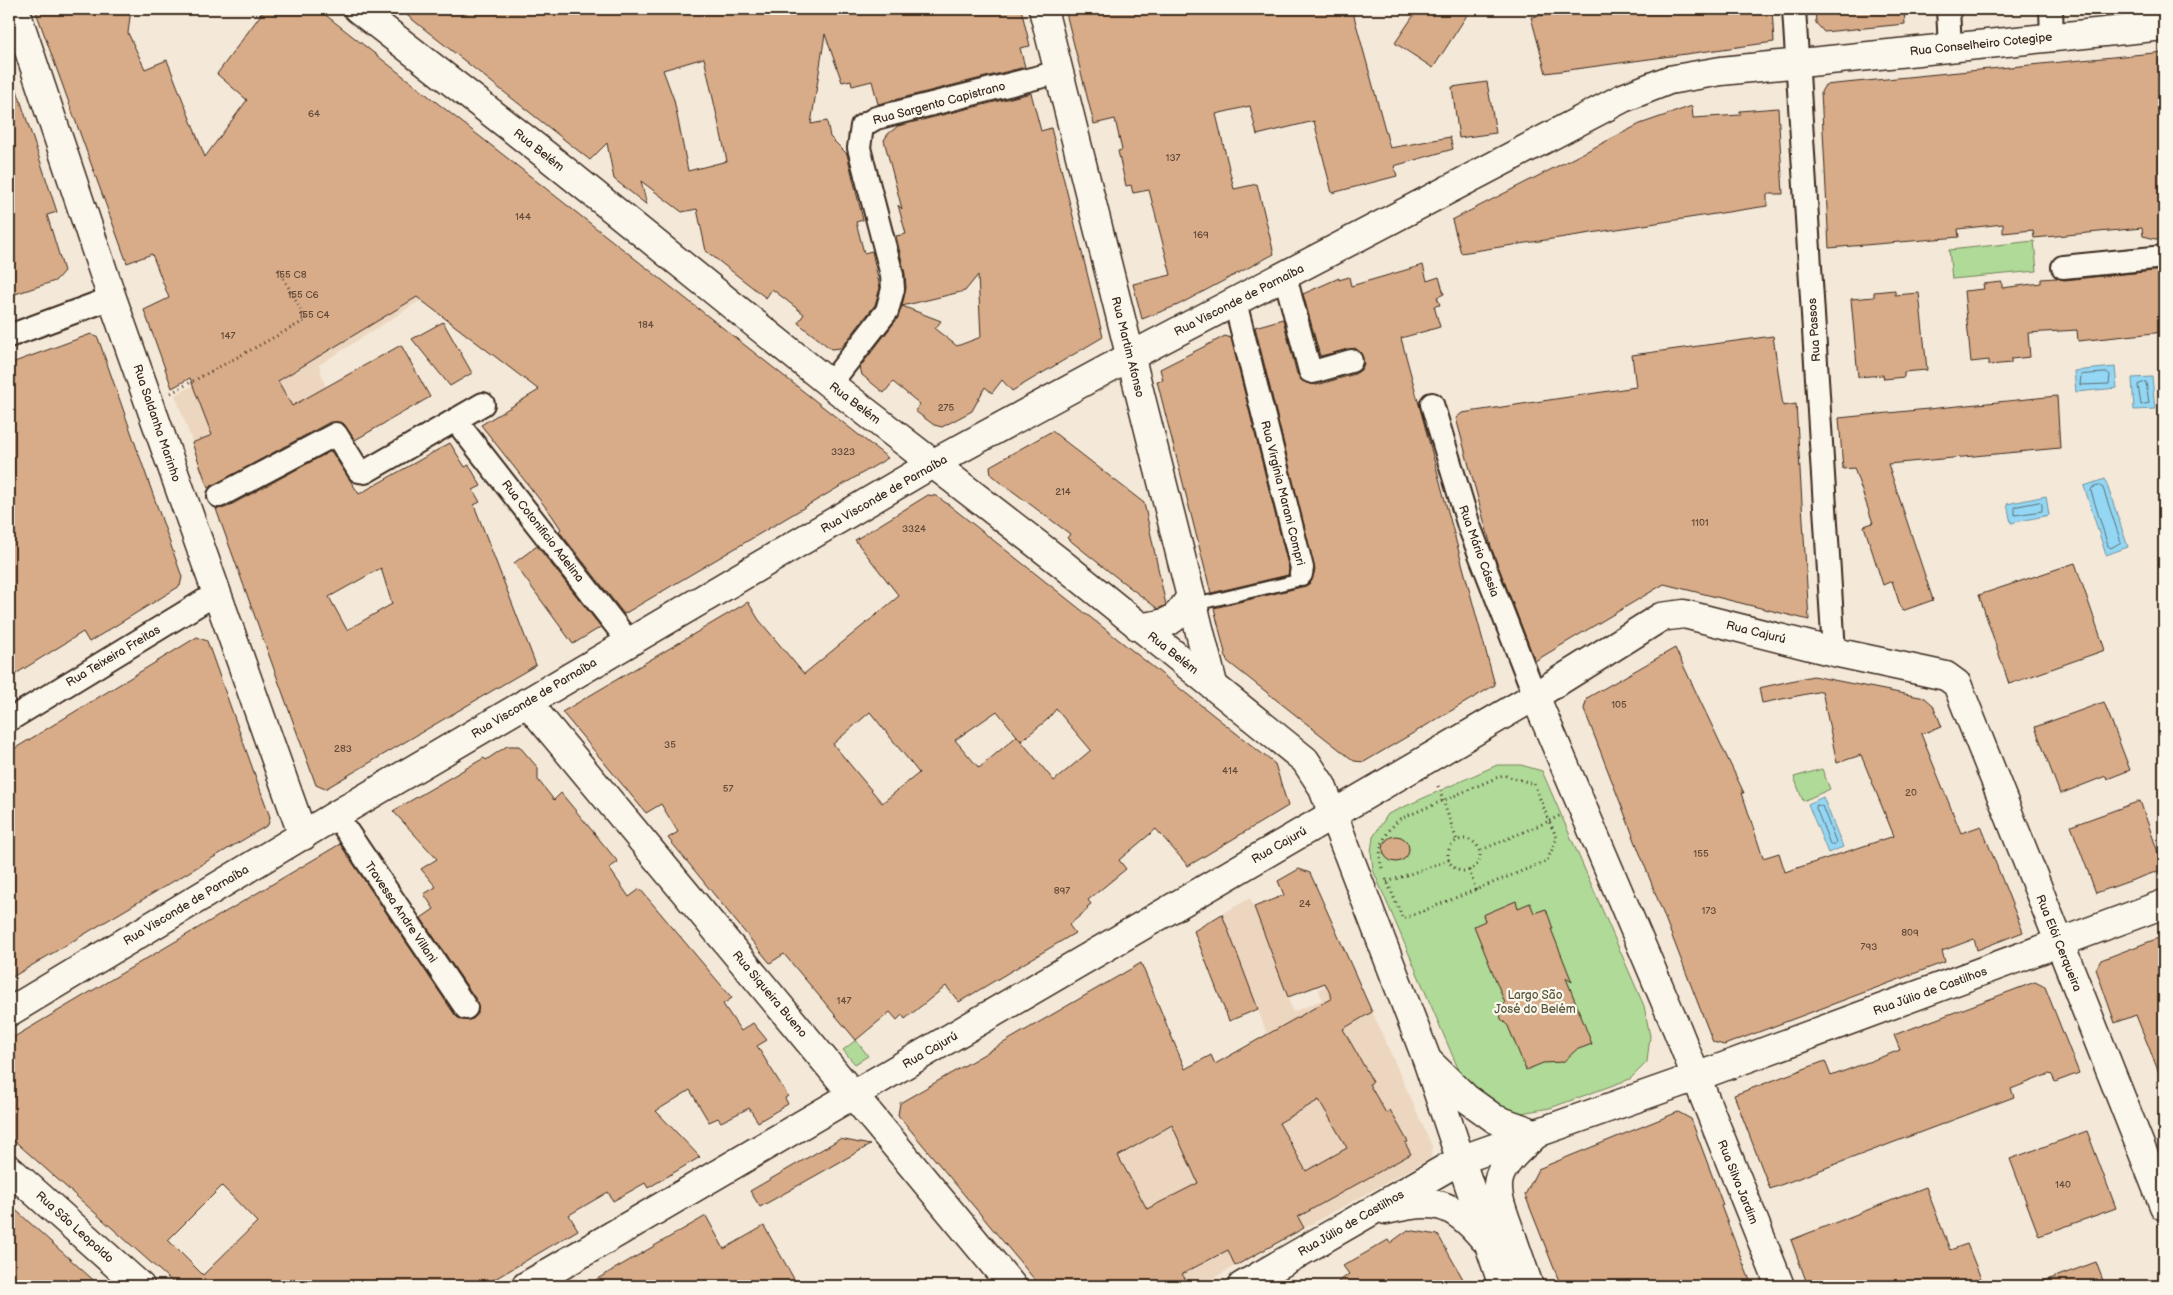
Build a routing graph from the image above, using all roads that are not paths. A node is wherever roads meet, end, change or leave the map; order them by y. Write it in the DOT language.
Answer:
graph roads {
  1 [pos="15,9"];
  2 [pos="358,9"];
  3 [pos="1043,9"];
  4 [pos="1794,9"];
  5 [pos="1948,9"];
  6 [pos="2050,9"];
  7 [pos="2164,26"];
  8 [pos="2052,37"];
  9 [pos="1950,48"];
  10 [pos="1797,63"];
  11 [pos="1059,72"];
  12 [pos="2164,258"];
  13 [pos="2063,267"];
  14 [pos="1285,276"];
  15 [pos="112,298"];
  16 [pos="1235,302"];
  17 [pos="9,336"];
  18 [pos="1131,356"];
  19 [pos="1351,361"];
  20 [pos="830,384"];
  21 [pos="483,404"];
  22 [pos="1432,404"];
  23 [pos="456,421"];
  24 [pos="934,463"];
  25 [pos="219,496"];
  26 [pos="1301,574"];
  27 [pos="217,593"];
  28 [pos="1192,600"];
  29 [pos="1139,627"];
  30 [pos="630,642"];
  31 [pos="1834,652"];
  32 [pos="1954,681"];
  33 [pos="1213,684"];
  34 [pos="1535,696"];
  35 [pos="527,702"];
  36 [pos="9,720"];
  37 [pos="1333,813"];
  38 [pos="336,816"];
  39 [pos="303,836"];
  40 [pos="2164,904"];
  41 [pos="2059,943"];
  42 [pos="466,1008"];
  43 [pos="9,1012"];
  44 [pos="1427,1060"];
  45 [pos="1696,1078"];
  46 [pos="853,1094"];
  47 [pos="1538,1134"];
  48 [pos="1460,1160"];
  49 [pos="9,1169"];
  50 [pos="2164,1206"];
  51 [pos="1365,1215"];
  52 [pos="1501,1242"];
  53 [pos="140,1286"];
  54 [pos="526,1286"];
  55 [pos="1012,1286"];
  56 [pos="1242,1286"];
  57 [pos="1503,1286"];
  58 [pos="1529,1286"];
  59 [pos="1780,1286"];
  1 -- 15 [label="street, Rua Saldanha Marinho"];
  2 -- 20 [label="street, Rua Belém"];
  3 -- 11 [label="street, Rua Martim Afonso"];
  4 -- 10 [label="street, Rua Passos"];
  5 -- 9 [label="street"];
  6 -- 8 [label="street"];
  7 -- 8 [label="street, Rua Conselheiro Cotegipe"];
  8 -- 9 [label="street, Rua Conselheiro Cotegipe"];
  9 -- 10 [label="street, Rua Conselheiro Cotegipe"];
  10 -- 14 [label="street, Rua Visconde de Parnaíba"];
  10 -- 31 [label="street, Rua Passos"];
  11 -- 18 [label="street, Rua Martim Afonso"];
  11 -- 20 [label="street, Rua Sargento Capistrano"];
  12 -- 13 [label="street"];
  14 -- 16 [label="street, Rua Visconde de Parnaíba"];
  14 -- 19 [label="street"];
  15 -- 17 [label="street"];
  15 -- 27 [label="street, Rua Saldanha Marinho"];
  16 -- 18 [label="street, Rua Visconde de Parnaíba"];
  16 -- 26 [label="street, Rua Virgínia Marani Compri"];
  18 -- 24 [label="street, Rua Visconde de Parnaíba"];
  18 -- 28 [label="street, Rua Martim Afonso"];
  20 -- 24 [label="street, Rua Belém"];
  21 -- 23 [label="street"];
  22 -- 34 [label="street, Rua Mário Cássia"];
  23 -- 25 [label="street"];
  23 -- 30 [label="street, Rua Cotonificio Adelina"];
  24 -- 29 [label="street, Rua Belém"];
  24 -- 30 [label="street, Rua Visconde de Parnaíba"];
  26 -- 28 [label="lane, Rua Virgínia Marani Compri"];
  27 -- 36 [label="street, Rua Teixeira Freitas"];
  27 -- 39 [label="street, Rua Saldanha Marinho"];
  28 -- 29 [label="street"];
  28 -- 33 [label="street, Rua Martim Afonso"];
  29 -- 33 [label="street, Rua Belém"];
  30 -- 35 [label="street, Rua Visconde de Parnaíba"];
  31 -- 32 [label="street, Rua Cajurú"];
  31 -- 34 [label="street, Rua Cajurú"];
  32 -- 41 [label="street, Rua Elói Cerqueira"];
  33 -- 37 [label="street, Rua Belém"];
  34 -- 37 [label="street"];
  34 -- 45 [label="street"];
  35 -- 38 [label="street, Rua Visconde de Parnaíba"];
  35 -- 46 [label="street, Rua Siqueira Bueno"];
  37 -- 44 [label="street"];
  37 -- 46 [label="street, Rua Cajurú"];
  38 -- 39 [label="street, Rua Visconde de Parnaíba"];
  38 -- 42 [label="street, Travessa Andre Villani"];
  39 -- 43 [label="street, Rua Visconde de Parnaíba"];
  40 -- 41 [label="street, Rua Júlio de Castilhos"];
  41 -- 45 [label="street, Rua Júlio de Castilhos"];
  41 -- 50 [label="street, Rua Elói Cerqueira"];
  44 -- 47 [label="street"];
  44 -- 48 [label="street"];
  45 -- 47 [label="street"];
  45 -- 59 [label="street, Rua Silva Jardim"];
  46 -- 54 [label="street, Rua Cajurú"];
  46 -- 55 [label="street, Rua Siqueira Bueno"];
  47 -- 48 [label="street"];
  47 -- 52 [label="street"];
  48 -- 51 [label="street, Rua Júlio de Castilhos"];
  48 -- 52 [label="street"];
  49 -- 53 [label="street, Rua São Leopoldo"];
  51 -- 52 [label="street"];
  51 -- 56 [label="street, Rua Júlio de Castilhos"];
  52 -- 57 [label="street, bridge"];
  52 -- 58 [label="street, bridge"];
}
